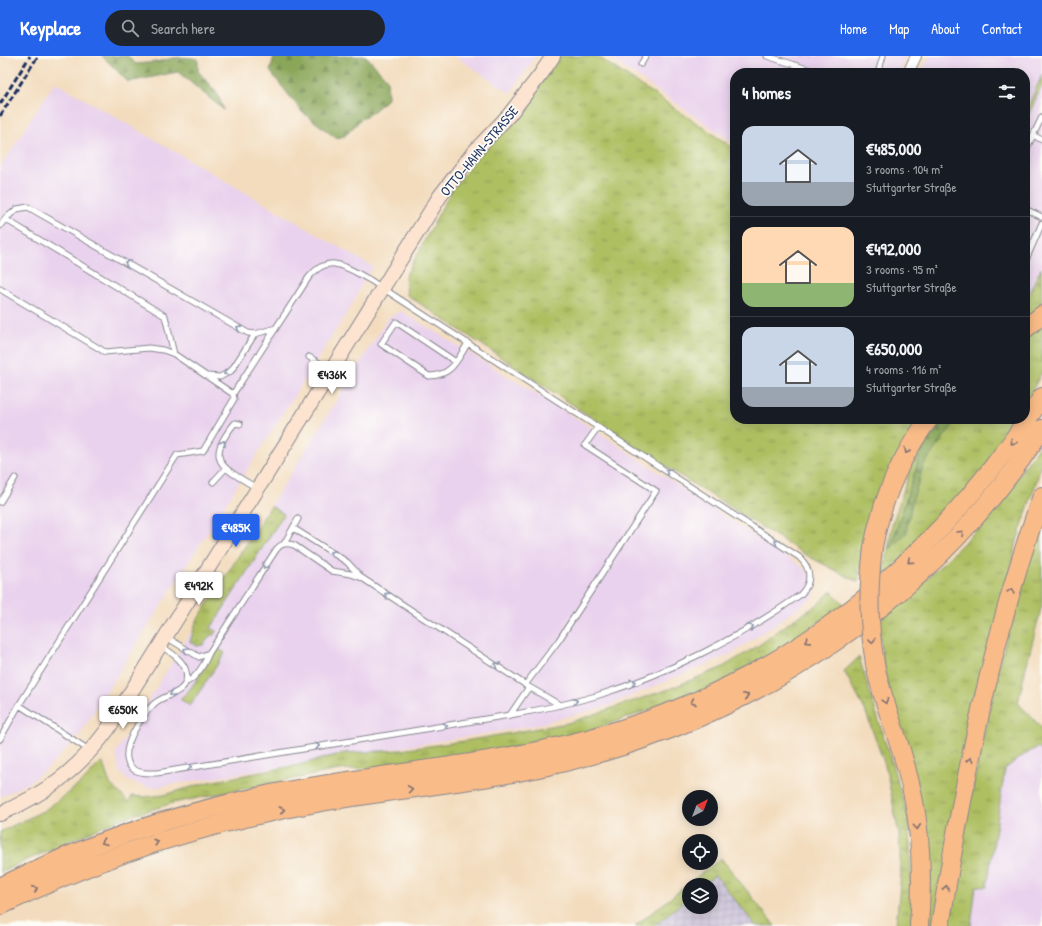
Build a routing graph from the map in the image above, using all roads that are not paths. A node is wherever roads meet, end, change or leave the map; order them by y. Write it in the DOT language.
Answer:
graph roads {
  1 [pos="553,56"];
  2 [pos="646,56"];
  3 [pos="767,56"];
  4 [pos="883,56"];
  5 [pos="916,56"];
  6 [pos="641,64"];
  7 [pos="804,68"];
  8 [pos="879,68"];
  9 [pos="910,68"];
  10 [pos="1042,117"];
  11 [pos="1033,136"];
  12 [pos="1042,140"];
  13 [pos="1030,142"];
  14 [pos="1030,211"];
  15 [pos="1042,217"];
  16 [pos="5,218"];
  17 [pos="1042,223"];
  18 [pos="0,226"];
  19 [pos="1030,251"];
  20 [pos="382,288"];
  21 [pos="0,289"];
  22 [pos="1042,315"];
  23 [pos="1030,326"];
  24 [pos="276,328"];
  25 [pos="255,334"];
  26 [pos="468,343"];
  27 [pos="174,354"];
  28 [pos="309,357"];
  29 [pos="456,362"];
  30 [pos="332,370"];
  31 [pos="206,375"];
  32 [pos="233,394"];
  33 [pos="1042,397"];
  34 [pos="1030,417"];
  35 [pos="240,424"];
  36 [pos="925,424"];
  37 [pos="1026,424"];
  38 [pos="598,426"];
  39 [pos="1042,429"];
  40 [pos="225,469"];
  41 [pos="15,478"];
  42 [pos="213,482"];
  43 [pos="259,489"];
  44 [pos="1042,496"];
  45 [pos="0,502"];
  46 [pos="298,519"];
  47 [pos="293,528"];
  48 [pos="284,544"];
  49 [pos="362,578"];
  50 [pos="163,641"];
  51 [pos="209,653"];
  52 [pos="186,683"];
  53 [pos="527,686"];
  54 [pos="19,705"];
  55 [pos="560,705"];
  56 [pos="510,715"];
  57 [pos="0,739"];
  58 [pos="91,751"];
  59 [pos="0,814"];
  60 [pos="0,887"];
  61 [pos="0,906"];
  62 [pos="919,926"];
  63 [pos="940,926"];
  1 -- 20 [label="street, OTTO-HAHN-STRASSE"];
  2 -- 6 [label="lane"];
  3 -- 7 [label="lane"];
  4 -- 8 [label="lane"];
  5 -- 9 [label="street"];
  10 -- 11 [label="lane"];
  11 -- 12 [label="lane"];
  11 -- 13 [label="lane"];
  14 -- 15 [label="lane"];
  16 -- 18 [label="lane"];
  25 -- 16 [label="lane, one-way"];
  16 -- 27 [label="lane"];
  17 -- 19 [label="lane"];
  20 -- 24 [label="lane"];
  20 -- 26 [label="lane"];
  20 -- 30 [label="street, OTTO-HAHN-STRASSE"];
  21 -- 27 [label="lane"];
  22 -- 23 [label="highway"];
  24 -- 25 [label="lane"];
  24 -- 32 [label="lane"];
  25 -- 31 [label="lane, one-way"];
  26 -- 29 [label="lane"];
  26 -- 38 [label="lane"];
  27 -- 31 [label="lane"];
  28 -- 30 [label="lane"];
  29 -- 29 [label="lane"];
  30 -- 43 [label="street, OTTO-HAHN-STRASSE"];
  31 -- 32 [label="lane"];
  32 -- 54 [label="lane"];
  33 -- 34 [label="highway, one-way"];
  40 -- 35 [label="lane, one-way"];
  36 -- 62 [label="highway, one-way, bridge"];
  37 -- 60 [label="highway, one-way"];
  38 -- 53 [label="lane"];
  55 -- 38 [label="lane, one-way"];
  61 -- 39 [label="highway, one-way"];
  40 -- 42 [label="lane"];
  40 -- 43 [label="lane"];
  41 -- 45 [label="lane"];
  43 -- 50 [label="street, OTTO-HAHN-STRASSE"];
  63 -- 44 [label="highway, one-way"];
  46 -- 47 [label="lane"];
  47 -- 48 [label="lane"];
  49 -- 47 [label="lane, one-way"];
  48 -- 49 [label="lane"];
  48 -- 51 [label="lane, one-way"];
  53 -- 49 [label="lane, one-way"];
  51 -- 50 [label="lane, one-way"];
  50 -- 52 [label="lane"];
  50 -- 58 [label="street, OTTO-HAHN-STRASSE"];
  51 -- 52 [label="lane"];
  52 -- 56 [label="lane, one-way"];
  53 -- 55 [label="lane"];
  53 -- 56 [label="lane"];
  54 -- 57 [label="lane"];
  54 -- 58 [label="lane"];
  55 -- 56 [label="lane"];
  58 -- 59 [label="street, OTTO-HAHN-STRASSE"];
}
